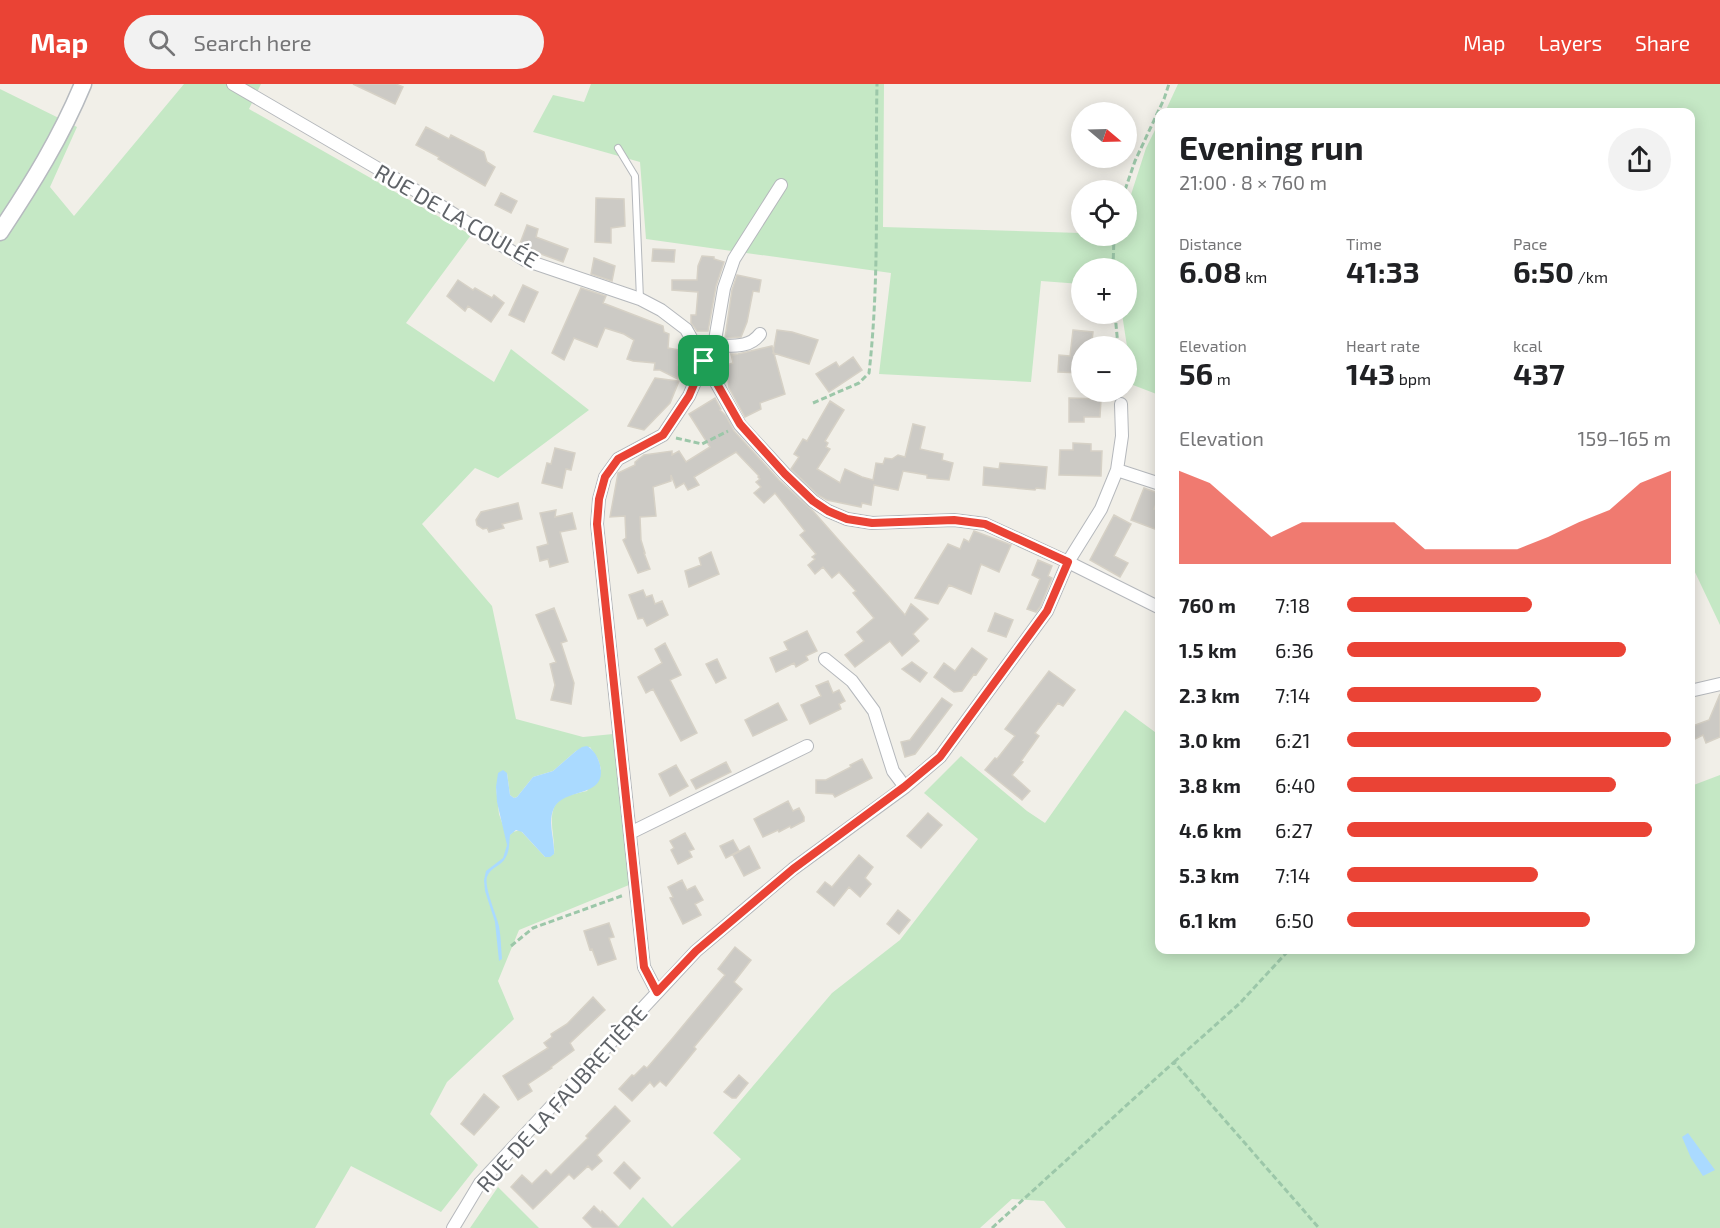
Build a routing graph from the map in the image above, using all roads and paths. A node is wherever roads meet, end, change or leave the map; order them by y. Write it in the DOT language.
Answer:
graph roads {
  1 [pos="83,84"];
  2 [pos="233,84"];
  3 [pos="877,84"];
  4 [pos="1169,84"];
  5 [pos="1160,108"];
  6 [pos="1155,118"];
  7 [pos="618,148"];
  8 [pos="1128,180"];
  9 [pos="781,185"];
  10 [pos="0,232"];
  11 [pos="640,299"];
  12 [pos="760,334"];
  13 [pos="714,346"];
  14 [pos="704,361"];
  15 [pos="813,403"];
  16 [pos="1121,404"];
  17 [pos="740,424"];
  18 [pos="663,435"];
  19 [pos="1117,470"];
  20 [pos="1155,482"];
  21 [pos="1068,562"];
  22 [pos="1155,606"];
  23 [pos="825,659"];
  24 [pos="1720,684"];
  25 [pos="1695,690"];
  26 [pos="807,746"];
  27 [pos="904,787"];
  28 [pos="630,833"];
  29 [pos="637,898"];
  30 [pos="511,946"];
  31 [pos="1285,954"];
  32 [pos="657,992"];
  33 [pos="1174,1062"];
  34 [pos="453,1228"];
  35 [pos="992,1228"];
  36 [pos="1319,1228"];
  1 -- 10 [label="street"];
  2 -- 11 [label="street, RUE DE LA COULÉE"];
  3 -- 15 [label="path"];
  4 -- 5 [label="path"];
  6 -- 8 [label="path"];
  7 -- 11 [label="lane"];
  9 -- 13 [label="street"];
  11 -- 14 [label="street, RUE DE LA COULÉE"];
  12 -- 13 [label="street"];
  13 -- 14 [label="street"];
  14 -- 17 [label="street, RUE DE LA COULÉE"];
  14 -- 18 [label="street"];
  16 -- 19 [label="street, RUE DE LA FAUBRETIÈRE"];
  17 -- 18 [label="path"];
  17 -- 21 [label="street, RUE DE LA COULÉE"];
  18 -- 28 [label="street"];
  19 -- 20 [label="street"];
  19 -- 21 [label="street, RUE DE LA FAUBRETIÈRE"];
  21 -- 22 [label="street, RUE DE LA COULÉE"];
  21 -- 27 [label="street, RUE DE LA FAUBRETIÈRE"];
  23 -- 27 [label="street"];
  24 -- 25 [label="street"];
  26 -- 28 [label="street"];
  27 -- 32 [label="street, RUE DE LA FAUBRETIÈRE"];
  28 -- 29 [label="street"];
  29 -- 30 [label="path"];
  29 -- 32 [label="street"];
  31 -- 33 [label="path"];
  32 -- 34 [label="street, RUE DE LA FAUBRETIÈRE"];
  33 -- 35 [label="path"];
  33 -- 36 [label="path"];
}
